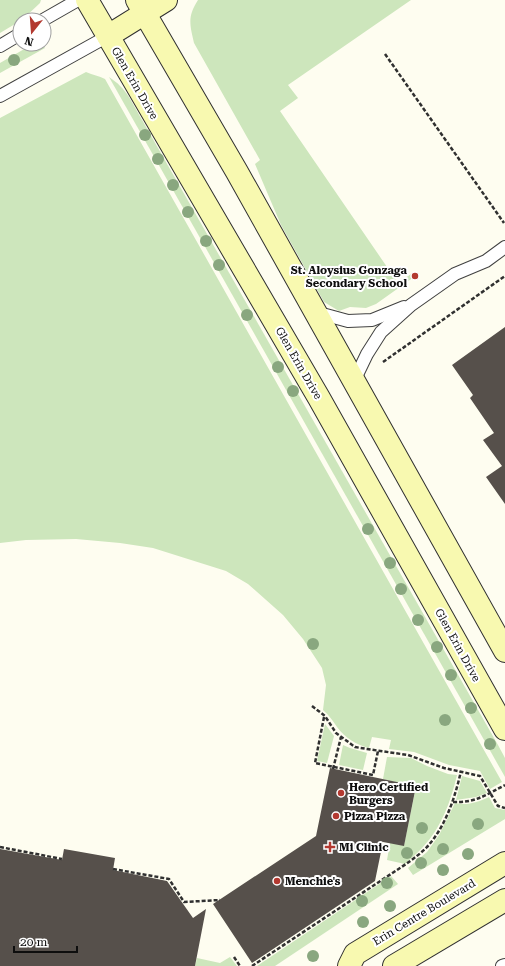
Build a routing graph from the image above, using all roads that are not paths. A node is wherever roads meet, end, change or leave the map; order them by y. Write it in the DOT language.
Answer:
graph roads {
  1 [pos="78,0"];
  2 [pos="87,0"];
  3 [pos="166,0"];
  4 [pos="141,7"];
  5 [pos="52,15"];
  6 [pos="108,36"];
  7 [pos="12,39"];
  8 [pos="0,46"];
  9 [pos="0,96"];
  10 [pos="505,247"];
  11 [pos="411,305"];
  12 [pos="315,312"];
  13 [pos="354,381"];
  14 [pos="505,651"];
  15 [pos="505,729"];
  16 [pos="505,862"];
  17 [pos="505,900"];
  18 [pos="505,965"];
  19 [pos="350,966"];
  20 [pos="394,966"];
  21 [pos="502,966"];
  1 -- 5 [label="lane"];
  2 -- 6 [label="street, Glen Erin Drive"];
  3 -- 4 [label="street"];
  4 -- 6 [label="street"];
  4 -- 12 [label="street"];
  6 -- 9 [label="lane"];
  6 -- 15 [label="street, Glen Erin Drive"];
  7 -- 8 [label="lane"];
  10 -- 11 [label="lane"];
  11 -- 12 [label="lane"];
  11 -- 13 [label="lane"];
  12 -- 13 [label="street"];
  13 -- 14 [label="street"];
  16 -- 19 [label="street, Erin Centre Boulevard"];
  17 -- 20 [label="street"];
  18 -- 21 [label="lane"];
}
